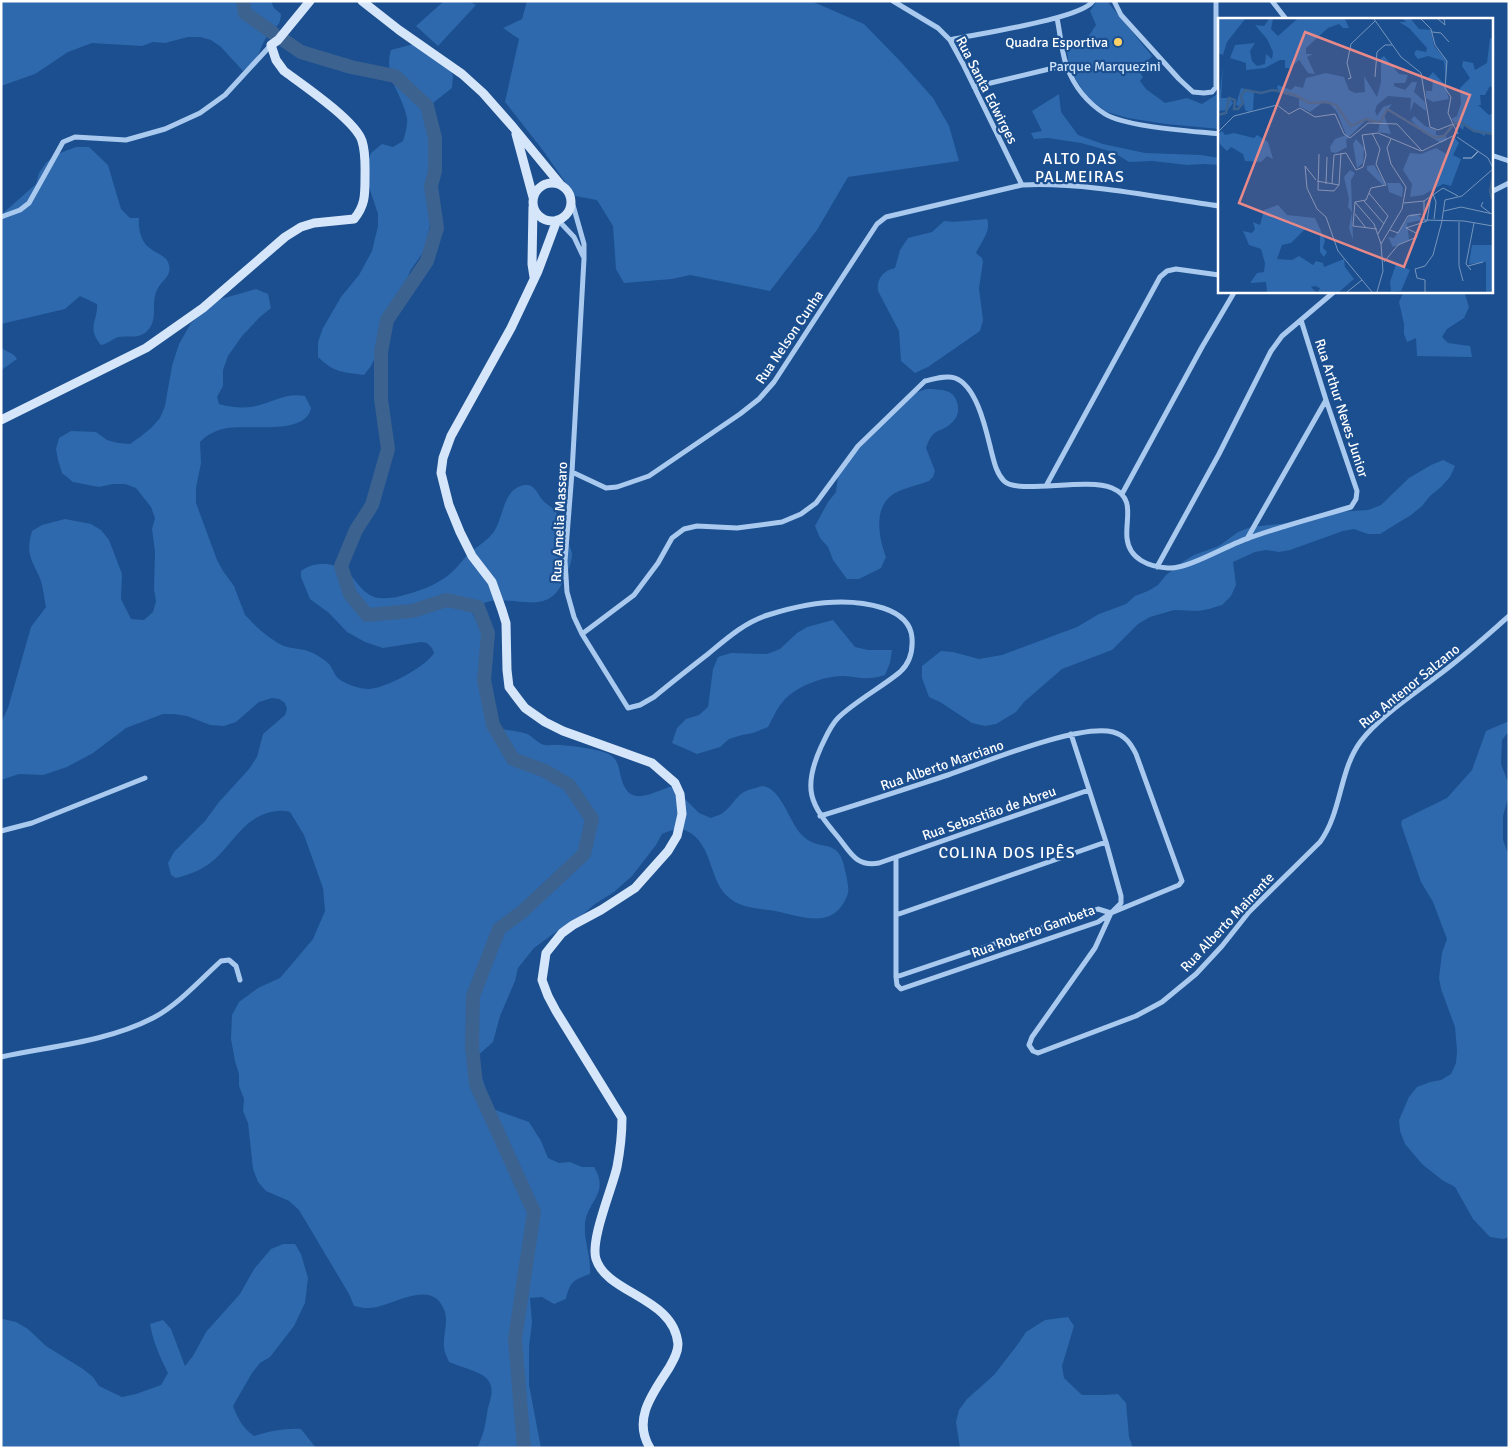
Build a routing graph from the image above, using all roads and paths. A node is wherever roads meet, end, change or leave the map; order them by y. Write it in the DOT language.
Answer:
graph roads {
  1 [pos="310,1"];
  2 [pos="362,1"];
  3 [pos="892,1"];
  4 [pos="1093,1"];
  5 [pos="1114,1"];
  6 [pos="1216,1"];
  7 [pos="1272,1"];
  8 [pos="370,4"];
  9 [pos="1057,18"];
  10 [pos="1285,18"];
  11 [pos="950,40"];
  12 [pos="271,45"];
  13 [pos="1066,65"];
  14 [pos="974,87"];
  15 [pos="513,127"];
  16 [pos="1218,134"];
  17 [pos="1492,156"];
  18 [pos="1509,161"];
  19 [pos="1509,183"];
  20 [pos="560,184"];
  21 [pos="1022,185"];
  22 [pos="1492,192"];
  23 [pos="571,198"];
  24 [pos="533,200"];
  25 [pos="1218,206"];
  26 [pos="1,217"];
  27 [pos="557,220"];
  28 [pos="584,259"];
  29 [pos="1218,275"];
  30 [pos="534,277"];
  31 [pos="1234,292"];
  32 [pos="1334,292"];
  33 [pos="1301,320"];
  34 [pos="1326,400"];
  35 [pos="1,420"];
  36 [pos="572,472"];
  37 [pos="1046,486"];
  38 [pos="1122,494"];
  39 [pos="1248,538"];
  40 [pos="1157,567"];
  41 [pos="1509,616"];
  42 [pos="582,634"];
  43 [pos="1071,734"];
  44 [pos="145,778"];
  45 [pos="1089,790"];
  46 [pos="820,816"];
  47 [pos="1,831"];
  48 [pos="1106,842"];
  49 [pos="1320,842"];
  50 [pos="896,858"];
  51 [pos="1111,914"];
  52 [pos="896,915"];
  53 [pos="896,977"];
  54 [pos="240,980"];
  55 [pos="1,1057"];
  56 [pos="650,1448"];
  1 -- 12 [label="street"];
  2 -- 8 [label="street"];
  3 -- 11 [label="street, Rua Santa Edwirges"];
  4 -- 9 [label="street"];
  5 -- 6 [label="street"];
  7 -- 10 [label="street"];
  8 -- 15 [label="street"];
  9 -- 11 [label="street"];
  9 -- 13 [label="street"];
  11 -- 14 [label="street, Rua Santa Edwirges"];
  12 -- 26 [label="street"];
  12 -- 35 [label="street"];
  13 -- 14 [label="street"];
  13 -- 16 [label="street"];
  14 -- 21 [label="street, Rua Santa Edwirges"];
  15 -- 20 [label="street"];
  15 -- 24 [label="street"];
  17 -- 18 [label="street"];
  19 -- 22 [label="street"];
  20 -- 23 [label="street"];
  20 -- 24 [label="street"];
  21 -- 25 [label="street"];
  21 -- 36 [label="street, Rua Nelson Cunha"];
  23 -- 27 [label="street"];
  23 -- 28 [label="street, Rua Amelia Massaro"];
  24 -- 27 [label="street"];
  24 -- 30 [label="street"];
  27 -- 28 [label="street"];
  27 -- 30 [label="street"];
  28 -- 36 [label="street, Rua Amelia Massaro"];
  29 -- 37 [label="street"];
  30 -- 56 [label="street"];
  31 -- 38 [label="street"];
  32 -- 33 [label="street"];
  33 -- 34 [label="street, Rua Arthur Neves Junior"];
  33 -- 40 [label="street"];
  34 -- 39 [label="street"];
  34 -- 39 [label="street, Rua Arthur Neves Junior"];
  36 -- 42 [label="street, Rua Amelia Massaro"];
  37 -- 38 [label="street"];
  37 -- 42 [label="street"];
  38 -- 40 [label="street, Rua Arthur Neves Junior"];
  39 -- 40 [label="street, Rua Arthur Neves Junior"];
  41 -- 49 [label="street, Rua Antenor Salzano"];
  42 -- 46 [label="street, Rua Amelia Massaro"];
  43 -- 45 [label="street"];
  43 -- 46 [label="street, Rua Alberto Marciano"];
  43 -- 51 [label="street, Rua Alberto Marciano"];
  44 -- 47 [label="street"];
  45 -- 48 [label="street"];
  45 -- 50 [label="street, Rua Sebastião de Abreu"];
  46 -- 50 [label="street, Rua Sebastião de Abreu"];
  48 -- 51 [label="street"];
  48 -- 52 [label="street"];
  49 -- 51 [label="street, Rua Alberto Mainente"];
  50 -- 52 [label="street"];
  51 -- 53 [label="street, Rua Roberto Gambeta"];
  51 -- 53 [label="street, Rua Roberto Gambeta"];
  52 -- 53 [label="street"];
  54 -- 55 [label="street"];
}
